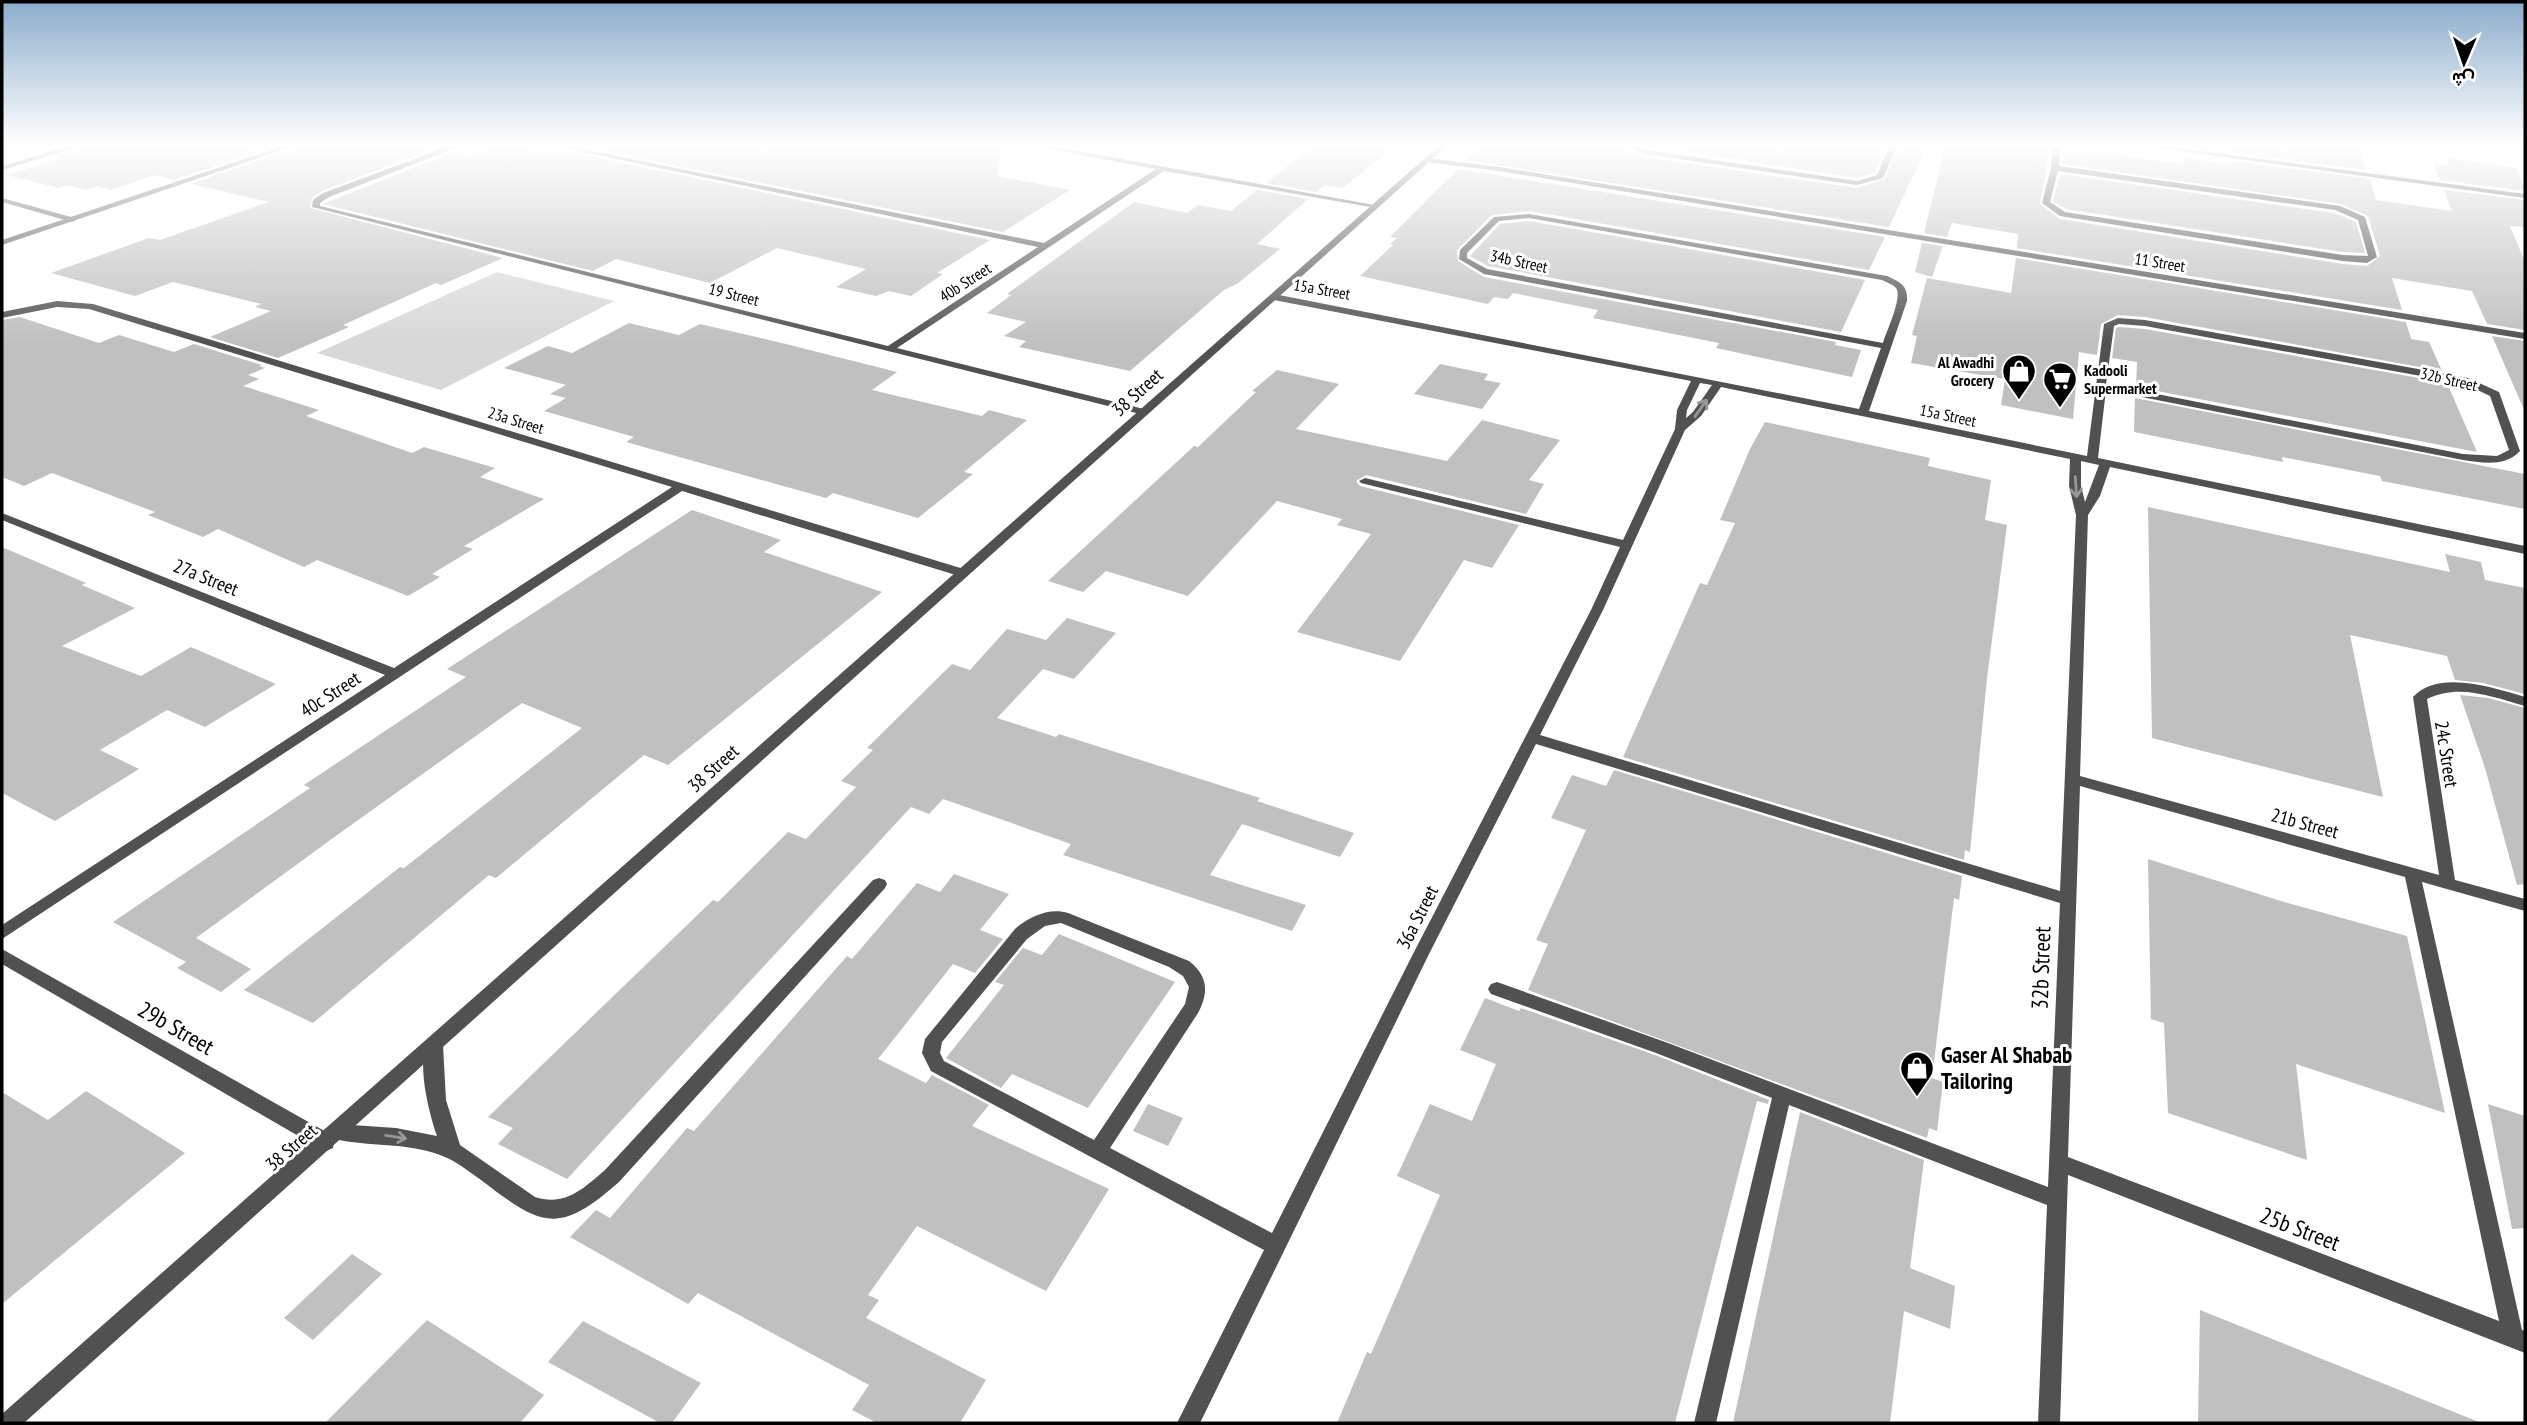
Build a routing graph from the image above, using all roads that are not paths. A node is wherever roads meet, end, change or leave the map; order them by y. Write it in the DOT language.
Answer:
graph roads {
  1 [pos="39,210"];
  2 [pos="100,210"];
  3 [pos="326,210"];
  4 [pos="872,210"];
  5 [pos="1099,210"];
  6 [pos="1371,210"];
  7 [pos="1754,210"];
  8 [pos="2058,210"];
  9 [pos="2343,210"];
  10 [pos="72,220"];
  11 [pos="2,243"];
  12 [pos="1045,246"];
  13 [pos="1279,292"];
  14 [pos="2,315"];
  15 [pos="2525,336"];
  16 [pos="1885,346"];
  17 [pos="889,349"];
  18 [pos="1697,379"];
  19 [pos="1718,383"];
  20 [pos="2101,386"];
  21 [pos="1144,412"];
  22 [pos="1863,413"];
  23 [pos="1680,429"];
  24 [pos="2076,457"];
  25 [pos="2098,462"];
  26 [pos="1365,481"];
  27 [pos="680,487"];
  28 [pos="2082,515"];
  29 [pos="2,516"];
  30 [pos="1627,545"];
  31 [pos="2525,550"];
  32 [pos="963,573"];
  33 [pos="396,674"];
  34 [pos="2525,701"];
  35 [pos="1532,738"];
  36 [pos="2074,779"];
  37 [pos="2412,873"];
  38 [pos="2448,883"];
  39 [pos="878,884"];
  40 [pos="2066,899"];
  41 [pos="2525,905"];
  42 [pos="2,933"];
  43 [pos="2,956"];
  44 [pos="1497,989"];
  45 [pos="434,1045"];
  46 [pos="1782,1095"];
  47 [pos="331,1137"];
  48 [pos="1098,1150"];
  49 [pos="453,1152"];
  50 [pos="2058,1162"];
  51 [pos="2057,1200"];
  52 [pos="1275,1245"];
  53 [pos="2519,1339"];
  54 [pos="8,1423"];
  55 [pos="1188,1423"];
  56 [pos="1705,1423"];
  57 [pos="2049,1423"];
  1 -- 10 [label="street"];
  2 -- 10 [label="street"];
  3 -- 17 [label="street, 19 Street"];
  4 -- 12 [label="street"];
  5 -- 12 [label="street, 40b Street"];
  6 -- 13 [label="street, 38 Street"];
  7 -- 15 [label="street, 11 Street"];
  8 -- 9 [label="street"];
  10 -- 11 [label="street"];
  12 -- 17 [label="street, 40b Street"];
  13 -- 18 [label="street, 15a Street"];
  13 -- 21 [label="street, 38 Street"];
  14 -- 27 [label="street, 23a Street"];
  16 -- 16 [label="street, 34b Street"];
  16 -- 22 [label="street, 34b Street"];
  17 -- 21 [label="street, 19 Street"];
  18 -- 19 [label="street, 15a Street"];
  18 -- 23 [label="street, 36a Street"];
  19 -- 22 [label="street, 15a Street"];
  23 -- 19 [label="street, 36a Street, one-way"];
  20 -- 20 [label="street, 32b Street"];
  20 -- 25 [label="street, 32b Street"];
  21 -- 32 [label="street, 38 Street"];
  22 -- 24 [label="street, 15a Street"];
  23 -- 30 [label="street, 36a Street"];
  24 -- 25 [label="street, 15a Street"];
  24 -- 28 [label="street, 32b Street, one-way"];
  25 -- 28 [label="street, 32b Street"];
  25 -- 31 [label="street, 15a Street"];
  26 -- 30 [label="street"];
  27 -- 32 [label="street, 23a Street"];
  27 -- 33 [label="street, 40c Street"];
  28 -- 36 [label="street, 32b Street"];
  29 -- 33 [label="street, 27a Street"];
  30 -- 35 [label="street, 36a Street"];
  32 -- 45 [label="street, 38 Street"];
  33 -- 42 [label="street, 40c Street"];
  34 -- 38 [label="street, 24c Street"];
  35 -- 40 [label="street"];
  35 -- 52 [label="street, 36a Street"];
  36 -- 37 [label="street, 21b Street"];
  36 -- 40 [label="street, 32b Street"];
  37 -- 38 [label="street, 21b Street"];
  37 -- 53 [label="street"];
  38 -- 41 [label="street, 21b Street"];
  39 -- 49 [label="street"];
  40 -- 50 [label="street, 32b Street"];
  43 -- 47 [label="street, 29b Street"];
  44 -- 46 [label="street"];
  45 -- 47 [label="street, 38 Street"];
  45 -- 49 [label="street"];
  46 -- 51 [label="street"];
  46 -- 56 [label="street"];
  47 -- 49 [label="street, one-way"];
  47 -- 54 [label="street, 38 Street"];
  48 -- 48 [label="street"];
  48 -- 52 [label="street"];
  50 -- 51 [label="street, 32b Street"];
  50 -- 53 [label="street, 25b Street"];
  51 -- 57 [label="street, 32b Street"];
  52 -- 55 [label="street, 36a Street"];
}
